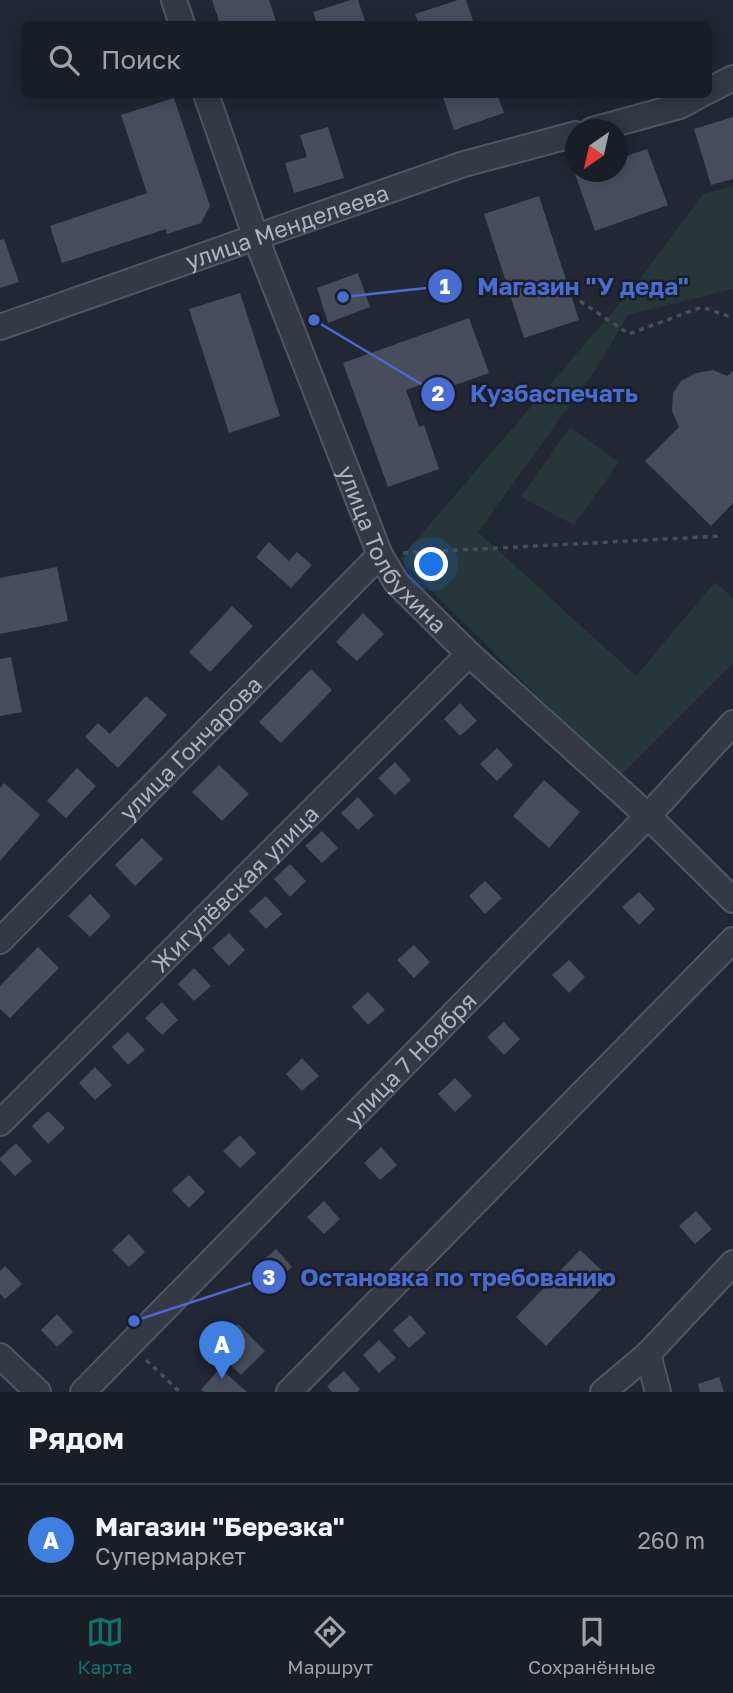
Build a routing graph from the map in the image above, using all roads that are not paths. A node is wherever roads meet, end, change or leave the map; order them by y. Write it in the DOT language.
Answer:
graph roads {
  1 [pos="174,0"];
  2 [pos="181,21"];
  3 [pos="733,78"];
  4 [pos="712,89"];
  5 [pos="207,98"];
  6 [pos="695,98"];
  7 [pos="628,120"];
  8 [pos="565,137"];
  9 [pos="256,238"];
  10 [pos="0,327"];
  11 [pos="380,555"];
  12 [pos="470,654"];
  13 [pos="733,723"];
  14 [pos="648,816"];
  15 [pos="733,901"];
  16 [pos="733,940"];
  17 [pos="0,941"];
  18 [pos="0,1123"];
  19 [pos="733,1263"];
  20 [pos="648,1354"];
  21 [pos="0,1356"];
  22 [pos="38,1392"];
  23 [pos="83,1392"];
  24 [pos="289,1392"];
  25 [pos="603,1392"];
  26 [pos="658,1392"];
  1 -- 2 [label="street"];
  3 -- 4 [label="street"];
  5 -- 9 [label="street, улица Толбухина"];
  6 -- 7 [label="street"];
  8 -- 9 [label="street, улица Менделеева"];
  9 -- 10 [label="street, улица Менделеева"];
  9 -- 11 [label="street, улица Толбухина"];
  11 -- 12 [label="street, улица Толбухина"];
  11 -- 17 [label="street, улица Гончарова"];
  12 -- 14 [label="street, улица Толбухина"];
  12 -- 18 [label="street, Жигулёвская улица"];
  13 -- 14 [label="street, улица 7 Ноября"];
  14 -- 15 [label="street, улица Толбухина"];
  14 -- 23 [label="street, улица 7 Ноября"];
  16 -- 24 [label="street"];
  19 -- 20 [label="street"];
  20 -- 25 [label="street"];
  20 -- 26 [label="street"];
  21 -- 22 [label="street"];
}
